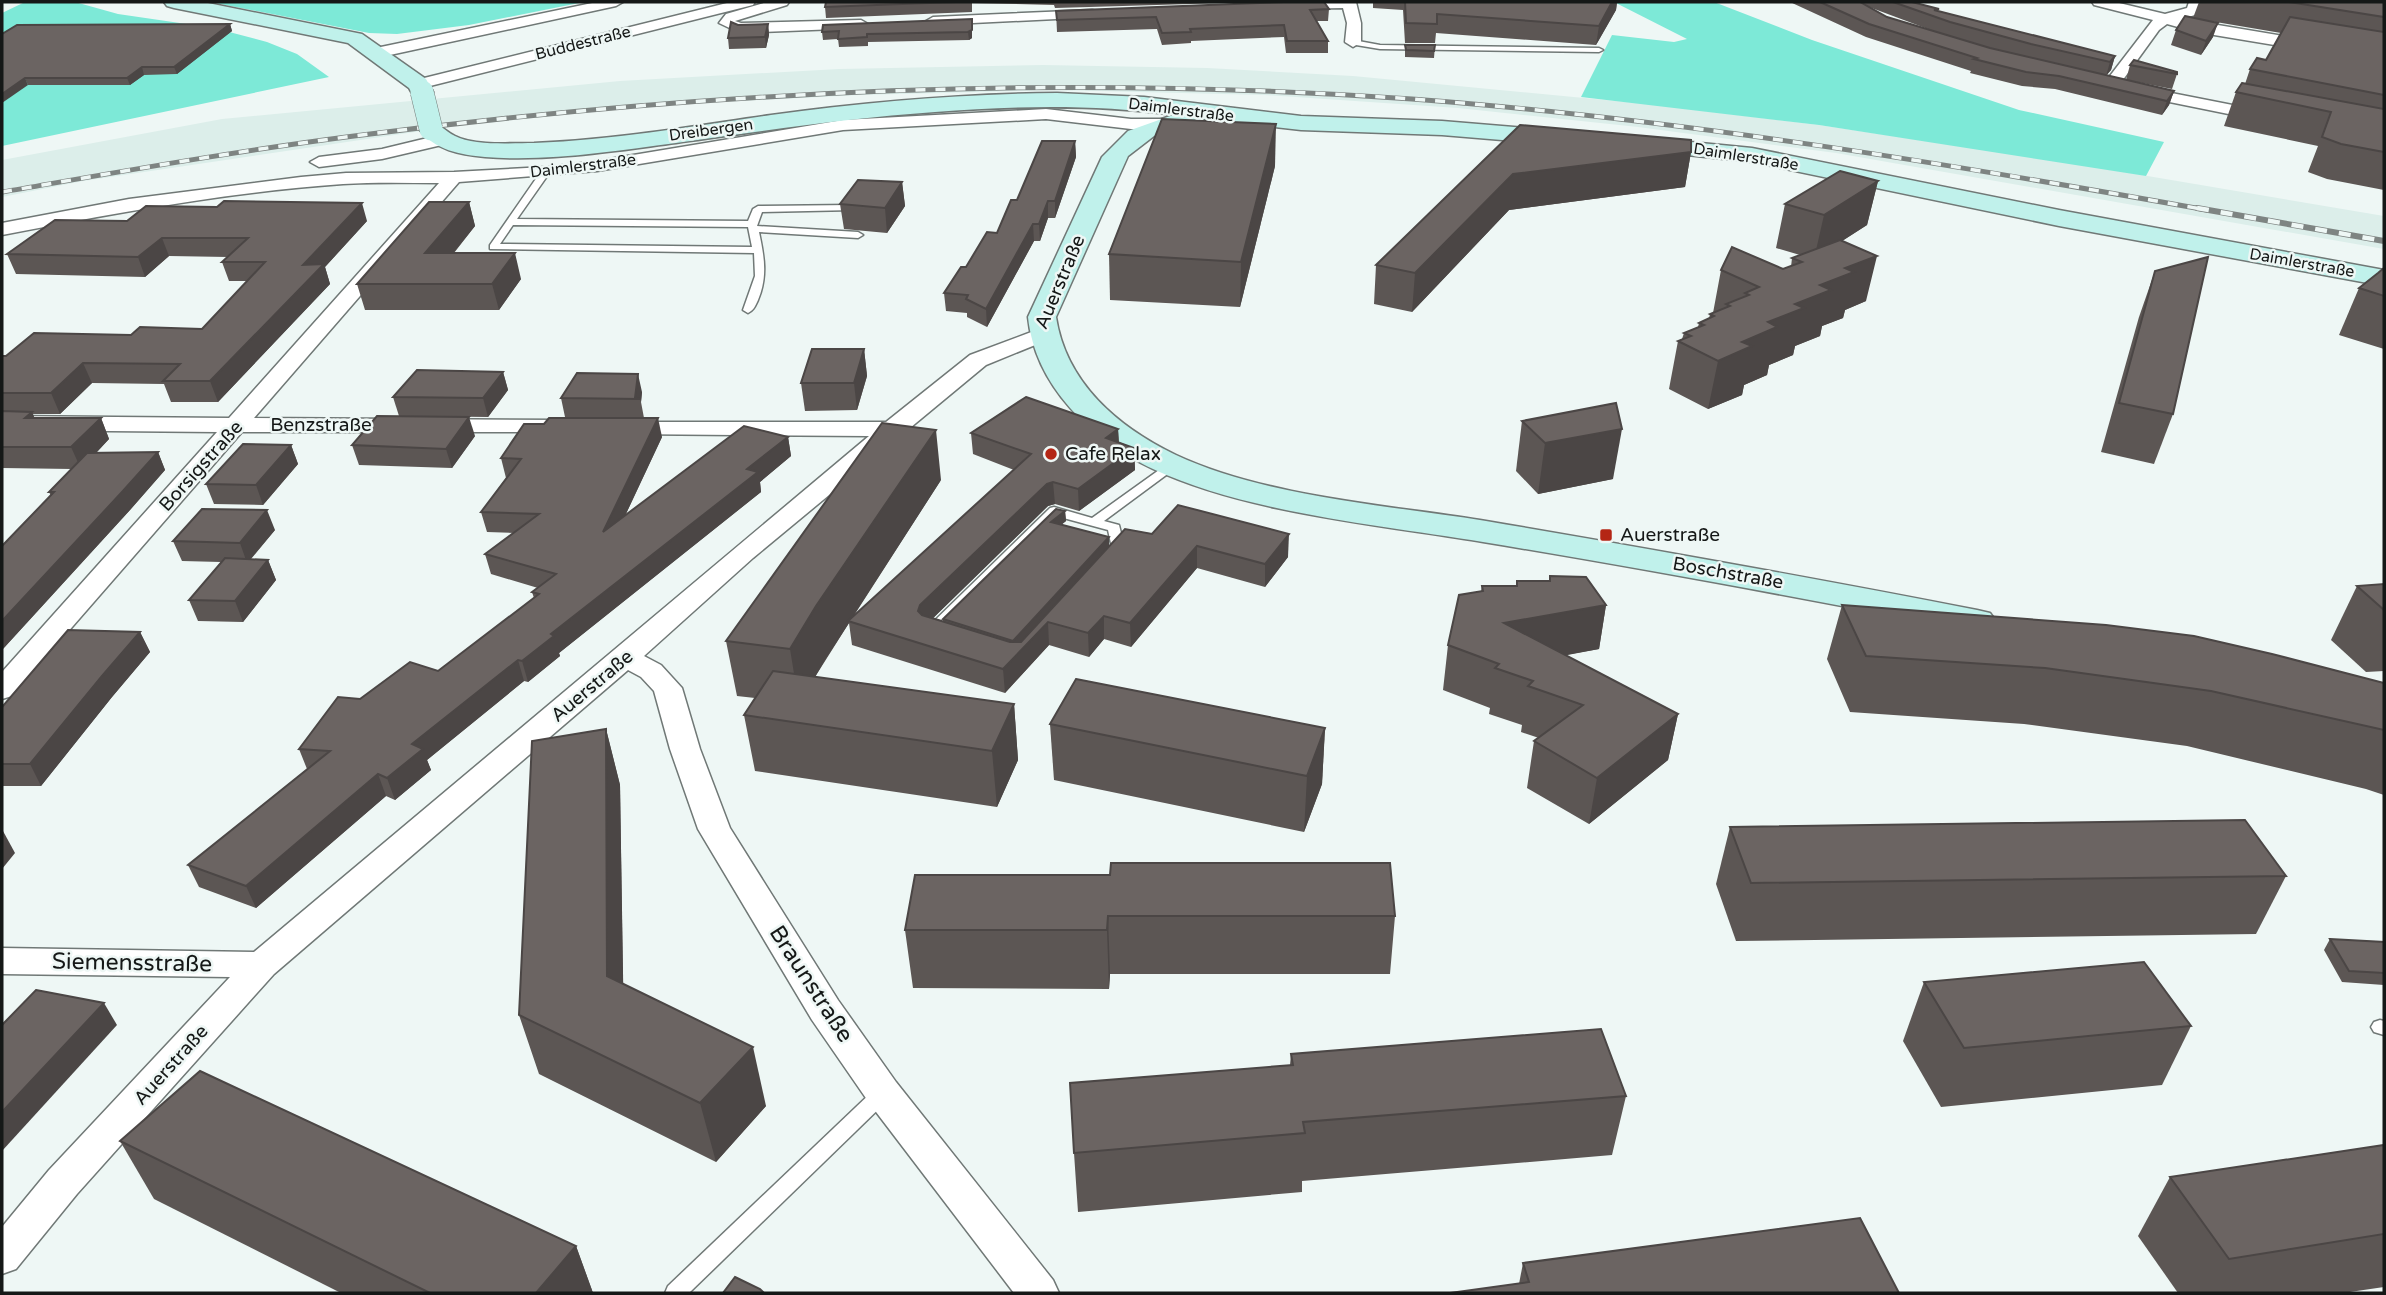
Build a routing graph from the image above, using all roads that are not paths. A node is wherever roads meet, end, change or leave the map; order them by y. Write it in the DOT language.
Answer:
graph roads {
  1 [pos="174,2"];
  2 [pos="616,2"];
  3 [pos="748,2"];
  4 [pos="782,2"];
  5 [pos="1350,2"];
  6 [pos="2099,2"];
  7 [pos="2196,2"];
  8 [pos="1270,6"];
  9 [pos="1108,13"];
  10 [pos="2165,19"];
  11 [pos="915,22"];
  12 [pos="874,24"];
  13 [pos="1353,42"];
  14 [pos="1599,50"];
  15 [pos="376,53"];
  16 [pos="2384,58"];
  17 [pos="420,88"];
  18 [pos="1101,110"];
  19 [pos="1216,114"];
  20 [pos="2280,119"];
  21 [pos="1164,124"];
  22 [pos="435,135"];
  23 [pos="545,172"];
  24 [pos="454,177"];
  25 [pos="1104,177"];
  26 [pos="851,208"];
  27 [pos="2,212"];
  28 [pos="512,222"];
  29 [pos="753,226"];
  30 [pos="2,229"];
  31 [pos="858,235"];
  32 [pos="759,250"];
  33 [pos="2384,278"];
  34 [pos="748,310"];
  35 [pos="1042,334"];
  36 [pos="2,423"];
  37 [pos="238,424"];
  38 [pos="892,429"];
  39 [pos="1173,464"];
  40 [pos="1095,522"];
  41 [pos="2013,629"];
  42 [pos="625,658"];
  43 [pos="2,690"];
  44 [pos="2,961"];
  45 [pos="262,965"];
  46 [pos="883,1093"];
  47 [pos="2,1256"];
  48 [pos="675,1293"];
  49 [pos="1038,1293"];
  1 -- 15 [label="street"];
  2 -- 15 [label="street"];
  3 -- 17 [label="street, Buddestraße"];
  4 -- 12 [label="street"];
  5 -- 8 [label="street"];
  5 -- 13 [label="street"];
  6 -- 10 [label="street"];
  7 -- 10 [label="street"];
  9 -- 11 [label="street"];
  10 -- 16 [label="street"];
  10 -- 20 [label="street"];
  13 -- 14 [label="lane"];
  15 -- 17 [label="street"];
  17 -- 22 [label="street, bridge"];
  18 -- 19 [label="street, Daimlerstraße"];
  18 -- 21 [label="street, Daimlerstraße"];
  18 -- 22 [label="street, Dreibergen"];
  18 -- 23 [label="street, Daimlerstraße"];
  18 -- 25 [label="street, Auerstraße"];
  19 -- 21 [label="street"];
  19 -- 33 [label="street, Daimlerstraße"];
  21 -- 25 [label="street"];
  22 -- 27 [label="street"];
  23 -- 24 [label="street, Daimlerstraße"];
  23 -- 28 [label="lane"];
  24 -- 30 [label="street, Daimlerstraße"];
  24 -- 37 [label="street, Borsigstraße"];
  25 -- 35 [label="street, Auerstraße"];
  26 -- 29 [label="lane"];
  28 -- 29 [label="lane"];
  28 -- 32 [label="lane"];
  29 -- 31 [label="lane"];
  29 -- 32 [label="lane"];
  32 -- 34 [label="lane"];
  35 -- 38 [label="street, Auerstraße"];
  35 -- 39 [label="street, Boschstraße"];
  36 -- 37 [label="street, Benzstraße"];
  37 -- 38 [label="street, Benzstraße"];
  37 -- 43 [label="street, Borsigstraße"];
  38 -- 42 [label="street, Auerstraße"];
  39 -- 40 [label="lane"];
  39 -- 41 [label="street, Boschstraße"];
  40 -- 40 [label="lane"];
  42 -- 45 [label="street, Auerstraße"];
  42 -- 46 [label="street, Braunstraße"];
  44 -- 45 [label="street, Siemensstraße"];
  45 -- 47 [label="street, Auerstraße"];
  46 -- 48 [label="lane"];
  46 -- 49 [label="street, Braunstraße"];
}
